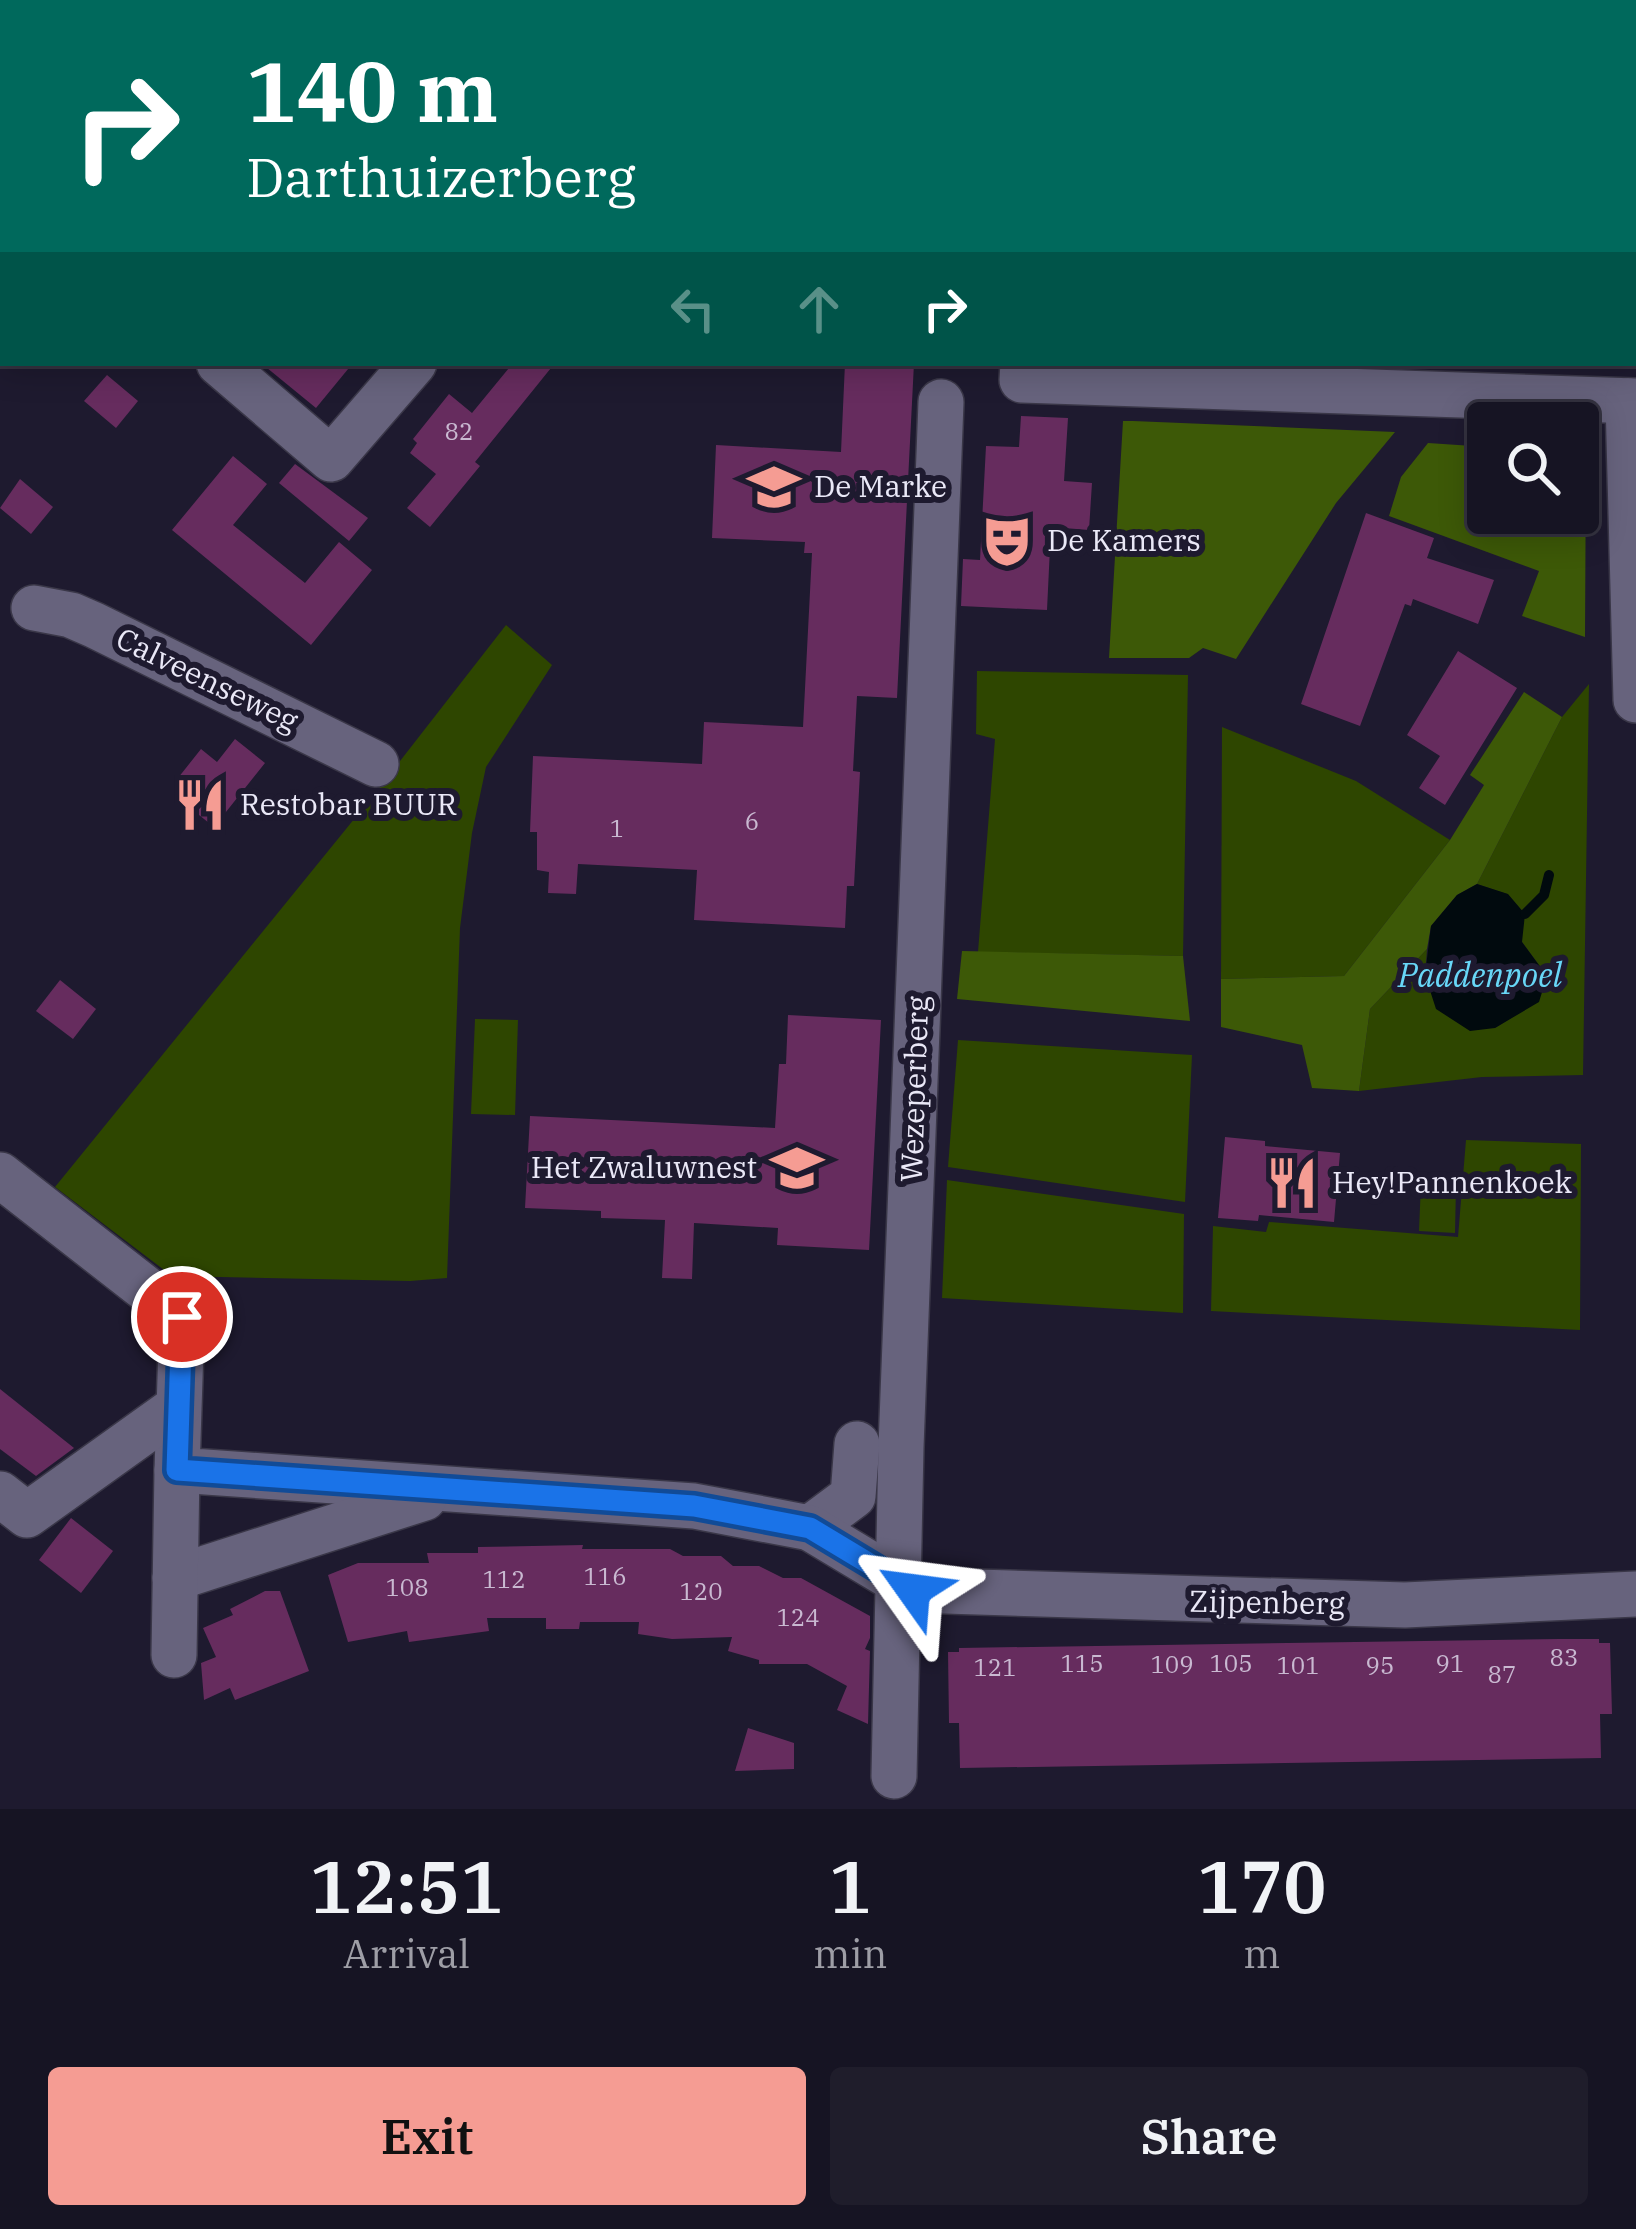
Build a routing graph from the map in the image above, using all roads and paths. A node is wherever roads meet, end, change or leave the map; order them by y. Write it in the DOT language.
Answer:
graph roads {
  1 [pos="222,366"];
  2 [pos="411,366"];
  3 [pos="1024,366"];
  4 [pos="1632,401"];
  5 [pos="941,402"];
  6 [pos="34,608"];
  7 [pos="1636,700"];
  8 [pos="376,764"];
  9 [pos="8,1199"];
  10 [pos="178,1407"];
  11 [pos="879,1445"];
  12 [pos="177,1470"];
  13 [pos="445,1491"];
  14 [pos="0,1494"];
  15 [pos="810,1528"];
  16 [pos="175,1578"];
  17 [pos="900,1582"];
  18 [pos="1636,1594"];
  19 [pos="174,1655"];
  20 [pos="893,1776"];
  1 -- 2 [label="street"];
  3 -- 4 [label="street"];
  4 -- 7 [label="street"];
  5 -- 11 [label="street, Wezeperberg"];
  6 -- 8 [label="street, Calveenseweg"];
  9 -- 10 [label="street"];
  10 -- 12 [label="street"];
  10 -- 14 [label="street"];
  11 -- 15 [label="street"];
  11 -- 17 [label="street, Wezeperberg"];
  12 -- 13 [label="street"];
  12 -- 16 [label="street"];
  13 -- 15 [label="street"];
  13 -- 16 [label="street"];
  15 -- 17 [label="street"];
  16 -- 19 [label="street"];
  17 -- 18 [label="street, Zijpenberg"];
  17 -- 20 [label="street, Wezeperberg"];
}
